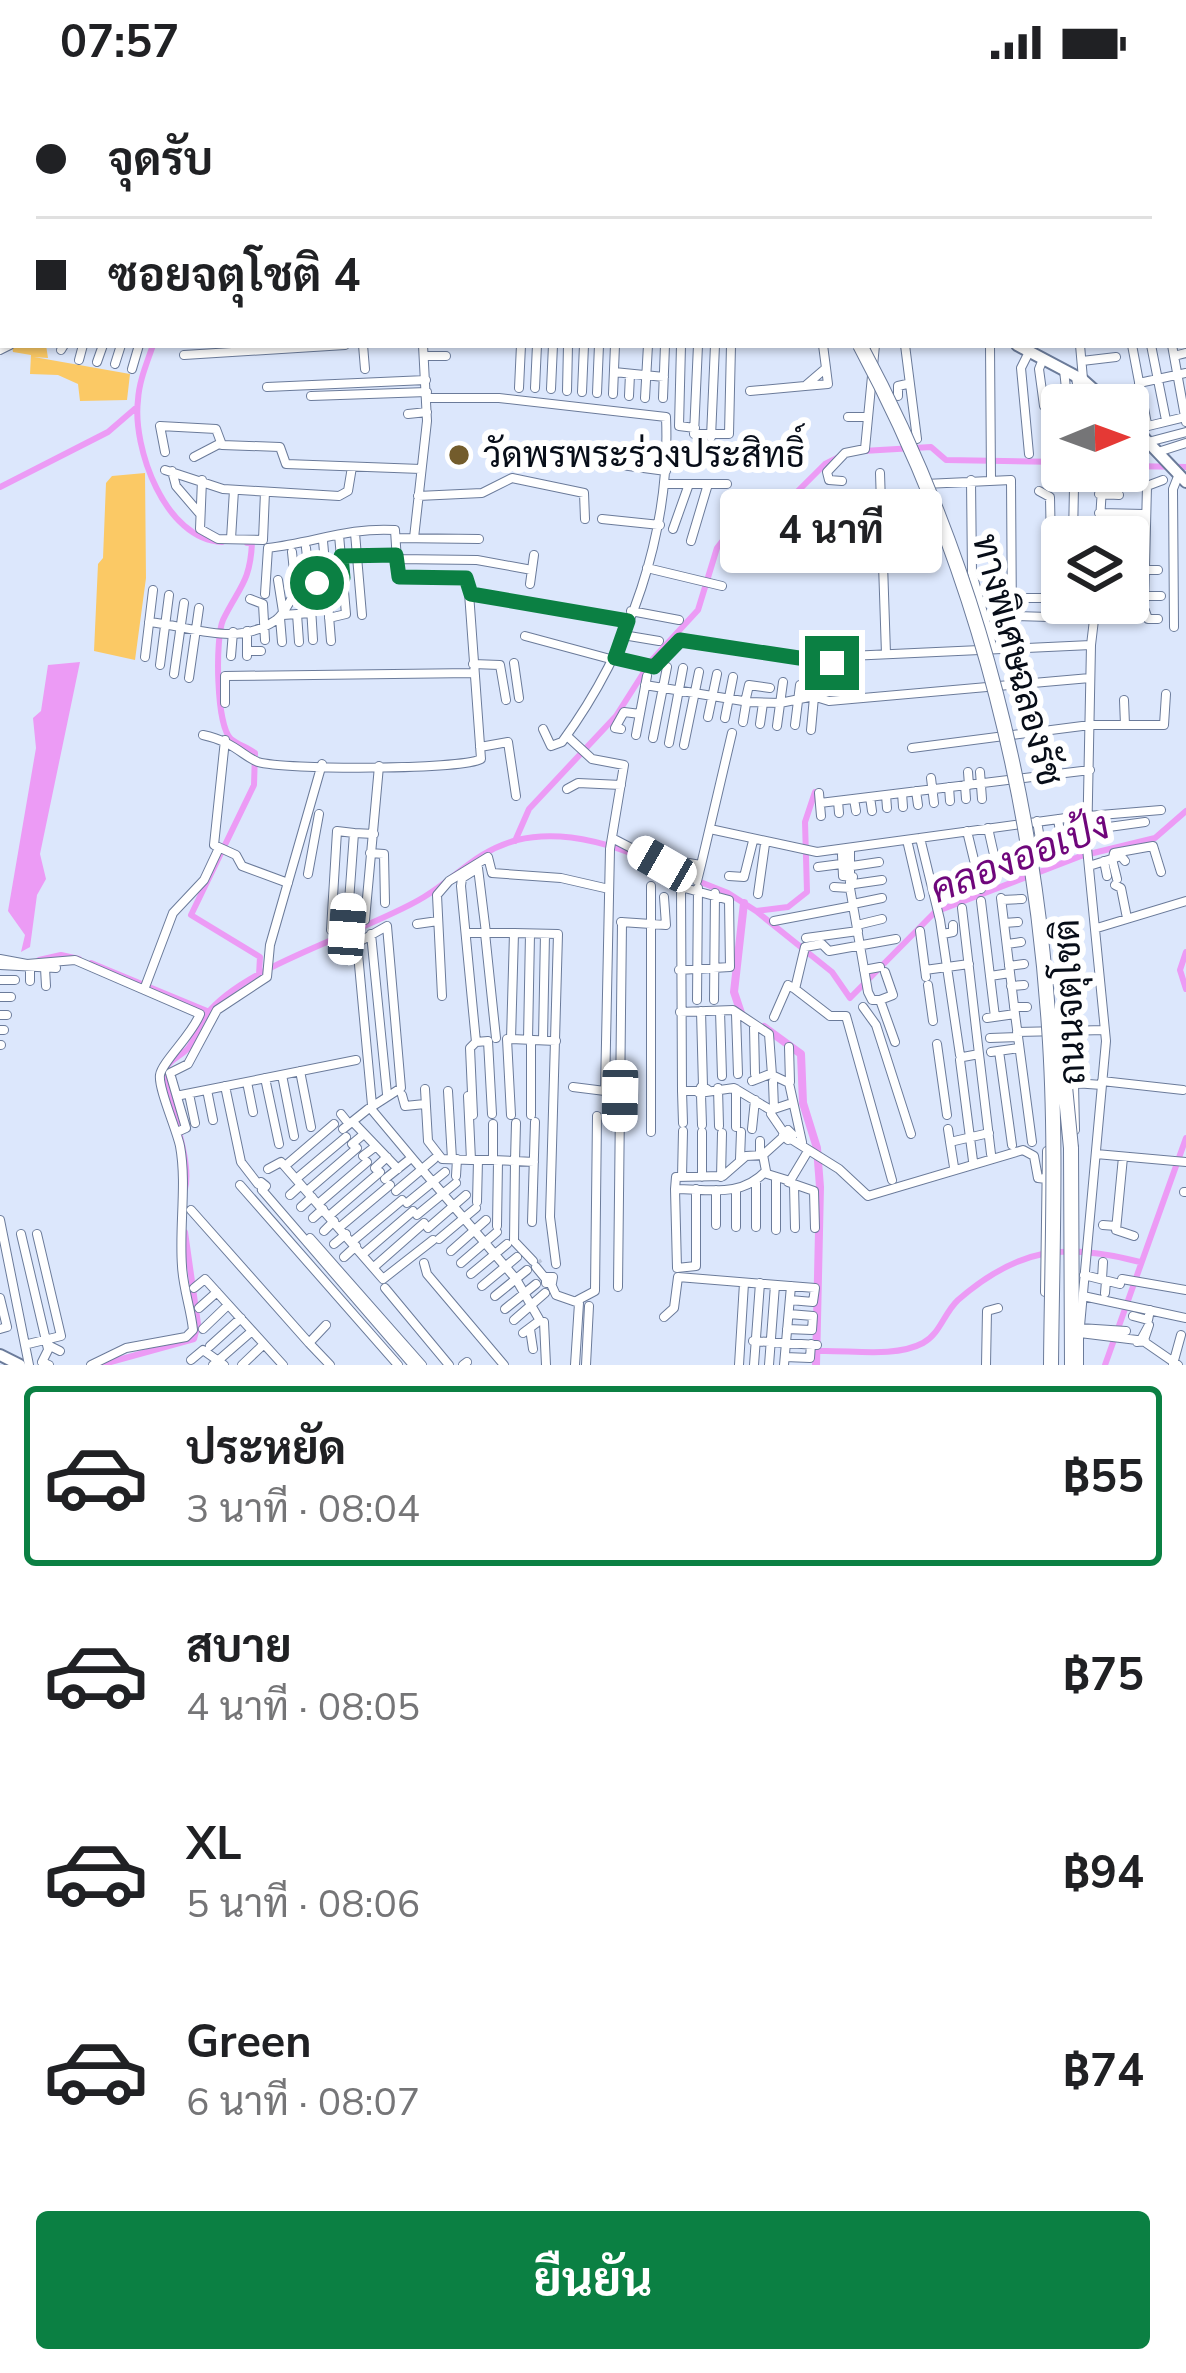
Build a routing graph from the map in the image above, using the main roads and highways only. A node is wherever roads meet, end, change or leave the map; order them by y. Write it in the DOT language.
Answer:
graph roads {
  1 [pos="868,348"];
  2 [pos="868,348"];
  3 [pos="1023,348"];
  4 [pos="1085,384"];
  5 [pos="1149,442"];
  6 [pos="1177,472"];
  7 [pos="0,1355"];
  8 [pos="25,1365"];
  9 [pos="1048,1365"];
  10 [pos="1076,1365"];
  1 -- 10 [label="highway, ทางพิเศษฉลองรัช, bridge"];
  2 -- 9 [label="highway, ทางพิเศษฉลองรัช, bridge"];
  3 -- 4 [label="main road"];
  5 -- 6 [label="main road"];
  7 -- 8 [label="main road"];
}
